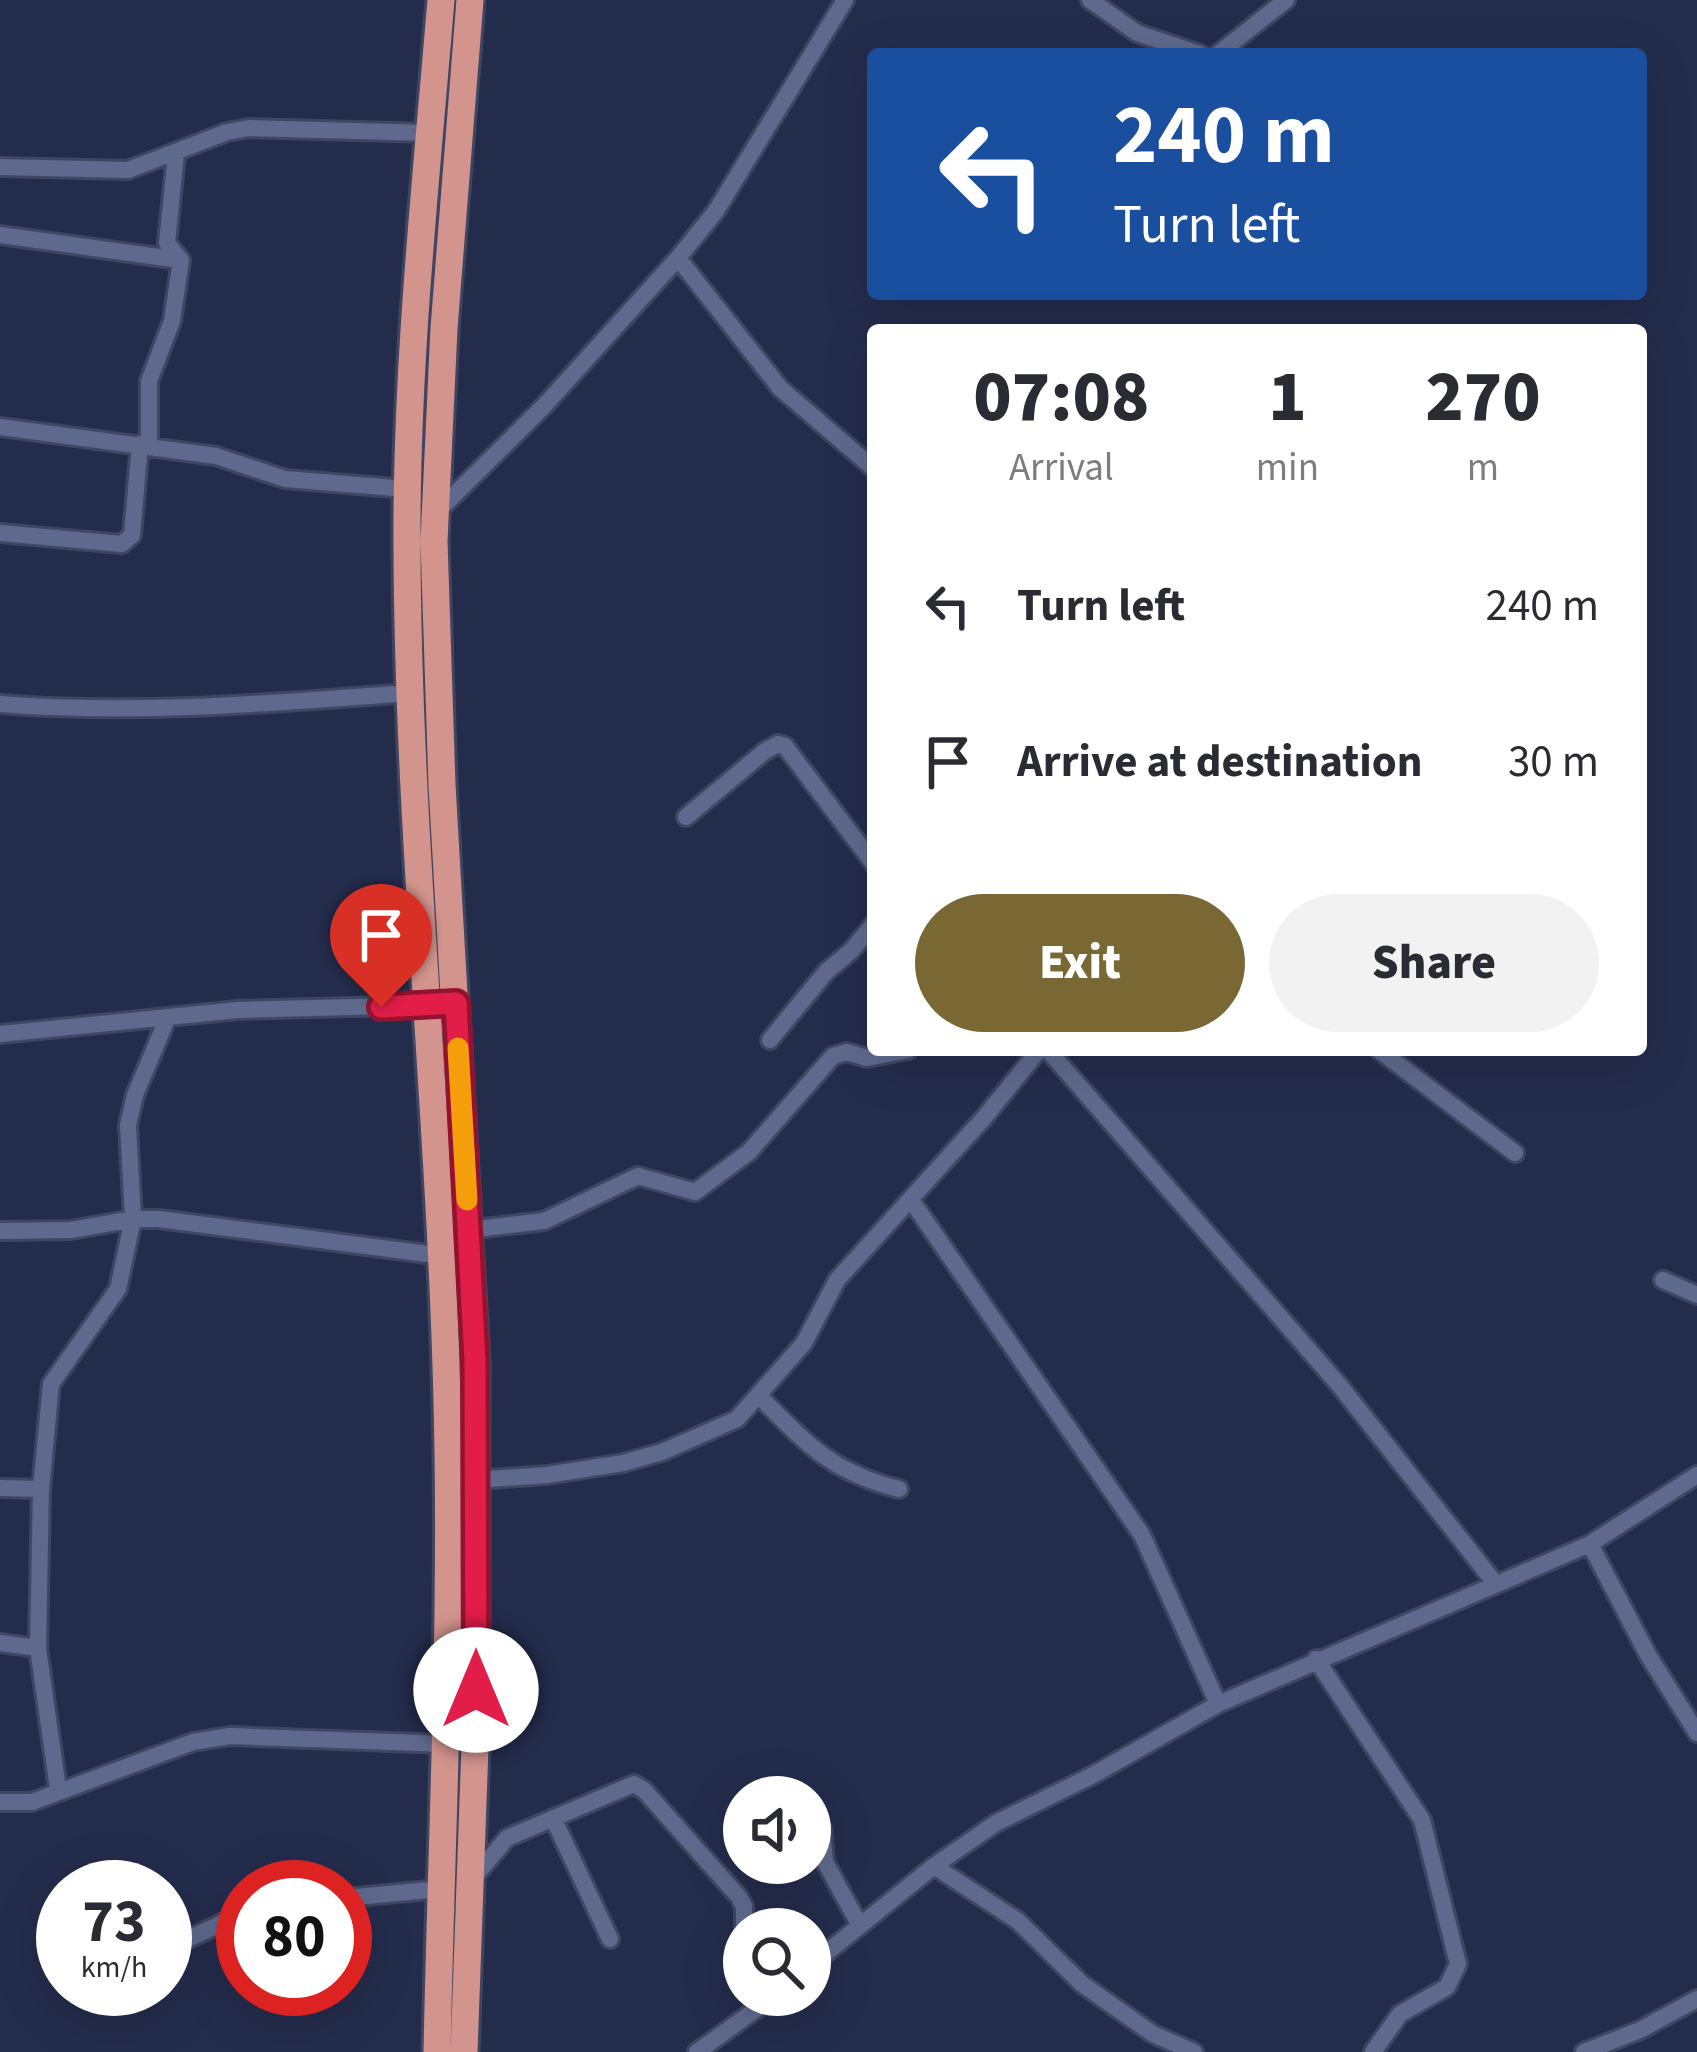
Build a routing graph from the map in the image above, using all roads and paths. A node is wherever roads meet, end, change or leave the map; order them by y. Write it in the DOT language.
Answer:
graph roads {
  1 [pos="441,0"];
  2 [pos="470,0"];
  3 [pos="845,0"];
  4 [pos="1090,0"];
  5 [pos="1286,0"];
  6 [pos="1182,48"];
  7 [pos="1226,48"];
  8 [pos="430,133"];
  9 [pos="176,154"];
  10 [pos="0,167"];
  11 [pos="0,235"];
  12 [pos="678,258"];
  13 [pos="181,260"];
  14 [pos="0,427"];
  15 [pos="144,444"];
  16 [pos="867,462"];
  17 [pos="407,489"];
  18 [pos="434,515"];
  19 [pos="0,533"];
  20 [pos="410,693"];
  21 [pos="0,704"];
  22 [pos="686,817"];
  23 [pos="867,855"];
  24 [pos="867,932"];
  25 [pos="442,1004"];
  26 [pos="168,1017"];
  27 [pos="0,1034"];
  28 [pos="770,1040"];
  29 [pos="887,1056"];
  30 [pos="1034,1056"];
  31 [pos="1053,1056"];
  32 [pos="1387,1056"];
  33 [pos="1515,1153"];
  34 [pos="911,1201"];
  35 [pos="133,1219"];
  36 [pos="468,1230"];
  37 [pos="0,1231"];
  38 [pos="443,1256"];
  39 [pos="1663,1280"];
  40 [pos="1697,1295"];
  41 [pos="759,1396"];
  42 [pos="1697,1475"];
  43 [pos="475,1480"];
  44 [pos="0,1488"];
  45 [pos="41,1489"];
  46 [pos="898,1489"];
  47 [pos="1590,1544"];
  48 [pos="1495,1583"];
  49 [pos="0,1643"];
  50 [pos="38,1648"];
  51 [pos="1316,1659"];
  52 [pos="1218,1703"];
  53 [pos="1697,1733"];
  54 [pos="446,1744"];
  55 [pos="58,1789"];
  56 [pos="0,1802"];
  57 [pos="553,1818"];
  58 [pos="471,1831"];
  59 [pos="507,1838"];
  60 [pos="934,1866"];
  61 [pos="831,1873"];
  62 [pos="469,1884"];
  63 [pos="440,1889"];
  64 [pos="372,1895"];
  65 [pos="744,1908"];
  66 [pos="859,1924"];
  67 [pos="610,1939"];
  68 [pos="831,1948"];
  69 [pos="1697,1999"];
  70 [pos="750,2016"];
  71 [pos="437,2052"];
  72 [pos="464,2052"];
  73 [pos="697,2052"];
  74 [pos="1194,2052"];
  75 [pos="1372,2052"];
  76 [pos="1584,2052"];
  1 -- 8 [label="highway"];
  2 -- 18 [label="highway"];
  3 -- 12 [label="street"];
  4 -- 6 [label="street"];
  5 -- 7 [label="street"];
  8 -- 9 [label="street"];
  8 -- 17 [label="highway"];
  9 -- 10 [label="street"];
  9 -- 13 [label="street"];
  11 -- 13 [label="street"];
  12 -- 16 [label="street"];
  12 -- 18 [label="street"];
  13 -- 15 [label="street"];
  14 -- 15 [label="street"];
  15 -- 17 [label="street"];
  15 -- 19 [label="street"];
  17 -- 20 [label="highway"];
  18 -- 25 [label="highway"];
  20 -- 21 [label="street"];
  20 -- 25 [label="highway"];
  22 -- 23 [label="street"];
  24 -- 28 [label="street"];
  25 -- 26 [label="street"];
  25 -- 36 [label="highway"];
  25 -- 38 [label="highway"];
  26 -- 27 [label="street"];
  26 -- 35 [label="street"];
  29 -- 36 [label="street"];
  30 -- 34 [label="street"];
  31 -- 48 [label="street"];
  32 -- 33 [label="street"];
  34 -- 41 [label="street"];
  34 -- 52 [label="street"];
  35 -- 37 [label="street"];
  35 -- 38 [label="street"];
  35 -- 45 [label="street"];
  36 -- 43 [label="highway"];
  38 -- 54 [label="highway"];
  39 -- 40 [label="street"];
  41 -- 43 [label="street"];
  41 -- 46 [label="street"];
  42 -- 47 [label="street"];
  43 -- 58 [label="highway"];
  44 -- 45 [label="street"];
  45 -- 50 [label="street"];
  47 -- 48 [label="street"];
  47 -- 53 [label="street"];
  48 -- 51 [label="street"];
  49 -- 50 [label="street"];
  50 -- 55 [label="street"];
  51 -- 52 [label="street"];
  51 -- 75 [label="street"];
  52 -- 60 [label="street"];
  54 -- 55 [label="street"];
  54 -- 63 [label="highway"];
  55 -- 56 [label="street"];
  57 -- 59 [label="street"];
  57 -- 65 [label="street"];
  57 -- 67 [label="street"];
  58 -- 59 [label="street"];
  58 -- 62 [label="highway"];
  59 -- 62 [label="street"];
  60 -- 66 [label="street"];
  60 -- 74 [label="street"];
  61 -- 66 [label="street"];
  62 -- 72 [label="highway"];
  63 -- 64 [label="street"];
  63 -- 71 [label="highway"];
  66 -- 68 [label="street"];
  69 -- 76 [label="street"];
  70 -- 73 [label="street"];
}
